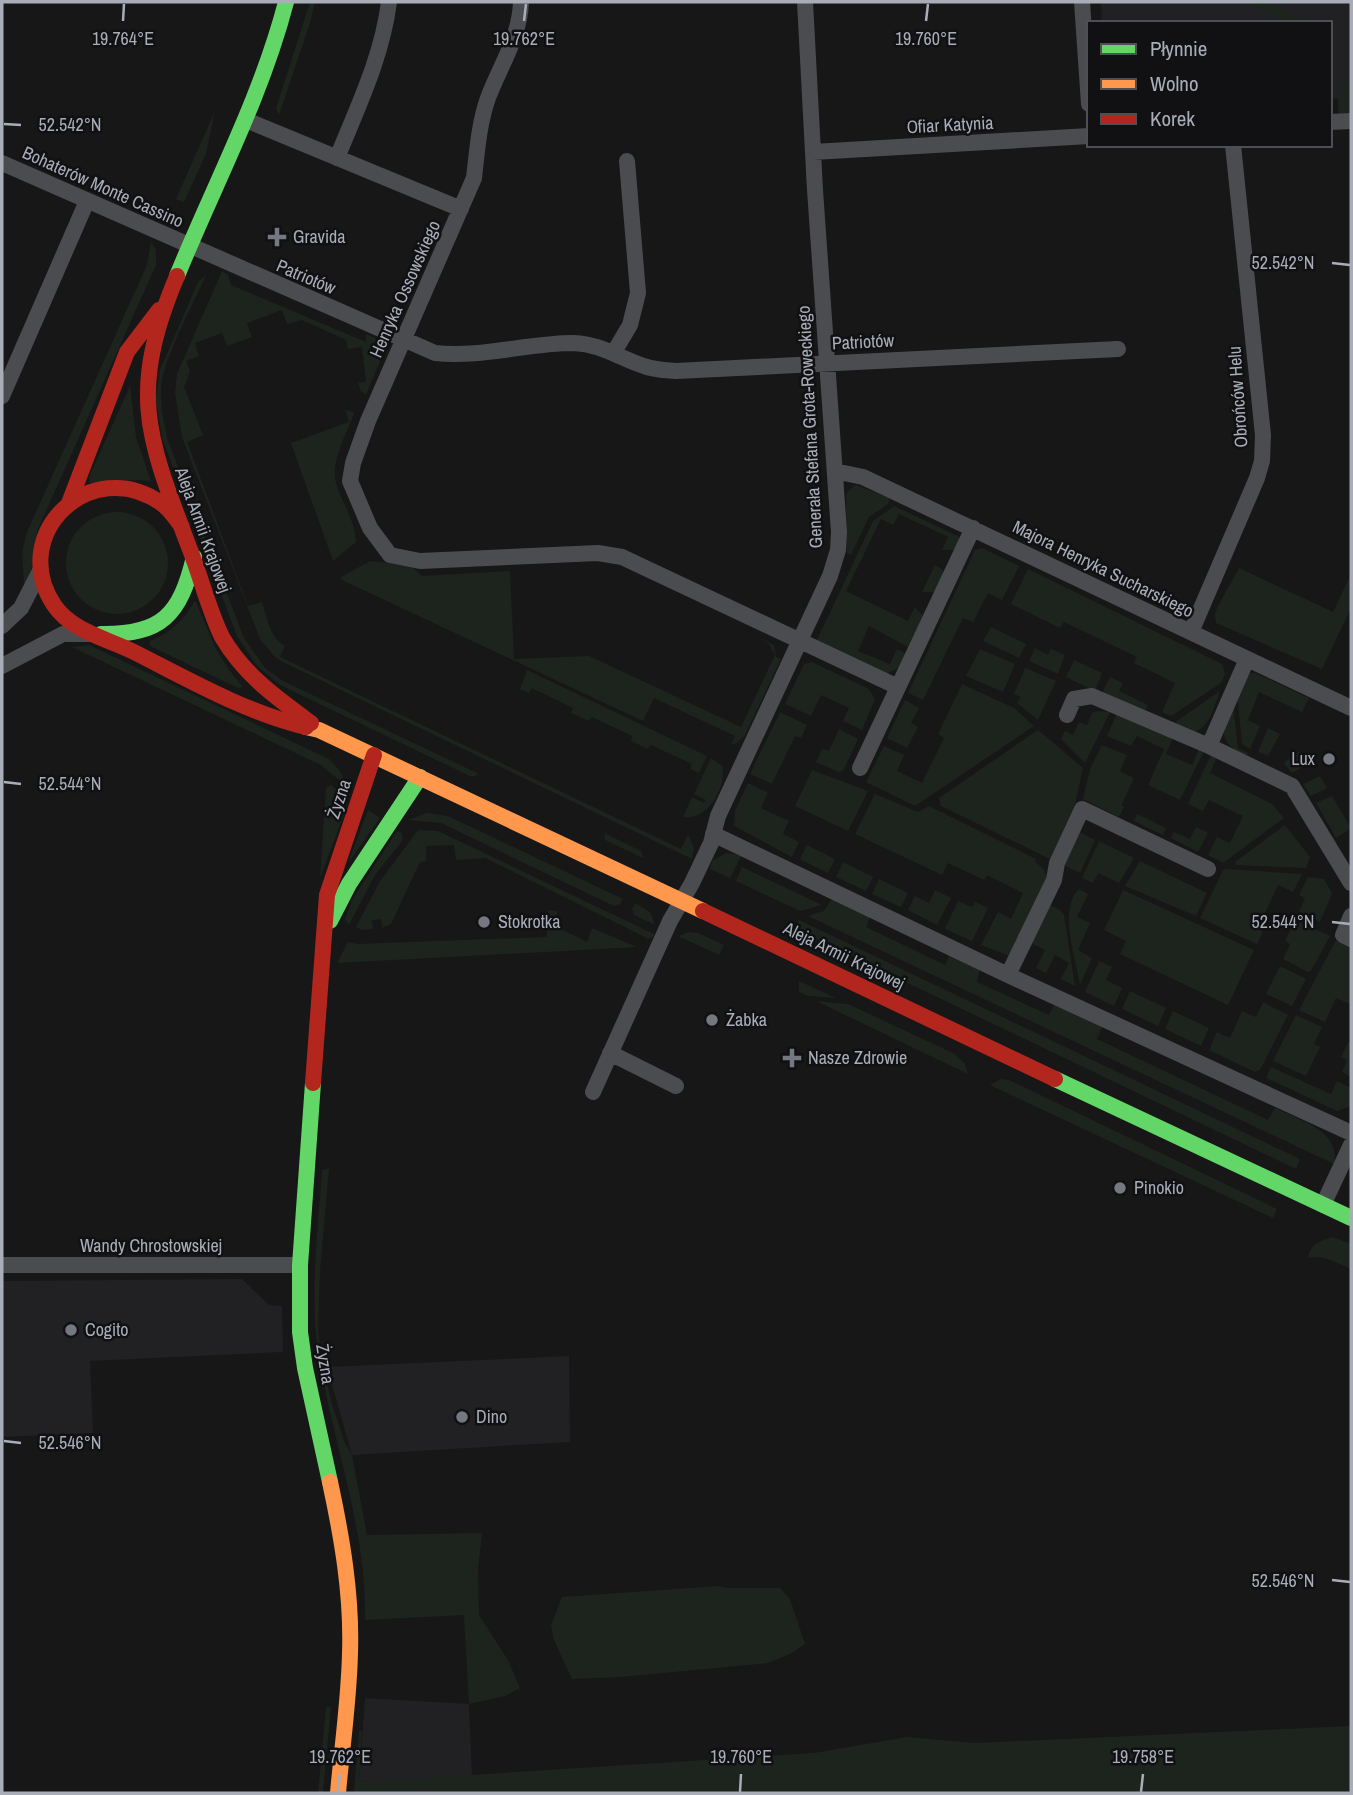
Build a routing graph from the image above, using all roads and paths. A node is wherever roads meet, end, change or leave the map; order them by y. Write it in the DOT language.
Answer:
graph roads {
  1 [pos="286,2"];
  2 [pos="389,2"];
  3 [pos="521,2"];
  4 [pos="805,2"];
  5 [pos="1082,2"];
  6 [pos="1087,75"];
  7 [pos="246,120"];
  8 [pos="1351,121"];
  9 [pos="1332,122"];
  10 [pos="1087,136"];
  11 [pos="1233,147"];
  12 [pos="813,152"];
  13 [pos="337,158"];
  14 [pos="628,161"];
  15 [pos="2,163"];
  16 [pos="87,201"];
  17 [pos="461,209"];
  18 [pos="189,247"];
  19 [pos="165,302"];
  20 [pos="403,340"];
  21 [pos="1118,349"];
  22 [pos="614,352"];
  23 [pos="826,363"];
  24 [pos="2,396"];
  25 [pos="835,474"];
  26 [pos="68,503"];
  27 [pos="182,527"];
  28 [pos="973,528"];
  29 [pos="194,557"];
  30 [pos="40,571"];
  31 [pos="2,626"];
  32 [pos="1191,632"];
  33 [pos="96,634"];
  34 [pos="799,640"];
  35 [pos="1247,659"];
  36 [pos="2,666"];
  37 [pos="898,687"];
  38 [pos="1351,708"];
  39 [pos="1067,715"];
  40 [pos="319,730"];
  41 [pos="1209,747"];
  42 [pos="374,755"];
  43 [pos="860,768"];
  44 [pos="420,777"];
  45 [pos="713,834"];
  46 [pos="1208,869"];
  47 [pos="1351,883"];
  48 [pos="683,901"];
  49 [pos="1351,916"];
  50 [pos="324,937"];
  51 [pos="1351,939"];
  52 [pos="1008,975"];
  53 [pos="610,1053"];
  54 [pos="676,1086"];
  55 [pos="593,1092"];
  56 [pos="1351,1133"];
  57 [pos="1351,1145"];
  58 [pos="1323,1205"];
  59 [pos="1351,1218"];
  60 [pos="2,1265"];
  61 [pos="300,1265"];
  62 [pos="338,1793"];
  1 -- 7 [label="street, Aleja Armii Krajowej"];
  2 -- 13 [label="street"];
  3 -- 17 [label="street, Henryka Ossowskiego"];
  4 -- 12 [label="street, Generała Stefana Grota-Roweckiego"];
  5 -- 6 [label="street"];
  7 -- 13 [label="street"];
  7 -- 18 [label="street, Aleja Armii Krajowej"];
  8 -- 9 [label="street"];
  10 -- 12 [label="street, Ofiar Katynia"];
  11 -- 32 [label="street, Obrońców Helu"];
  12 -- 23 [label="street, Generała Stefana Grota-Roweckiego"];
  13 -- 17 [label="street"];
  14 -- 22 [label="street"];
  15 -- 16 [label="street, Bohaterów Monte Cassino"];
  16 -- 18 [label="street, Bohaterów Monte Cassino"];
  16 -- 24 [label="street"];
  17 -- 20 [label="street, Henryka Ossowskiego"];
  18 -- 19 [label="street, Aleja Armii Krajowej"];
  18 -- 20 [label="street, Patriotów"];
  19 -- 26 [label="street, Aleja Armii Krajowej"];
  19 -- 27 [label="street, Aleja Armii Krajowej"];
  20 -- 22 [label="street, Patriotów"];
  20 -- 34 [label="street, Henryka Ossowskiego"];
  21 -- 23 [label="street, Patriotów"];
  22 -- 23 [label="street, Patriotów"];
  23 -- 25 [label="street, Generała Stefana Grota-Roweckiego"];
  25 -- 28 [label="street, Majora Henryka Sucharskiego"];
  25 -- 34 [label="street, Generała Stefana Grota-Roweckiego"];
  26 -- 27 [label="street"];
  26 -- 30 [label="street"];
  27 -- 29 [label="street, Aleja Armii Krajowej"];
  28 -- 32 [label="street, Majora Henryka Sucharskiego"];
  28 -- 37 [label="street"];
  29 -- 33 [label="street"];
  29 -- 40 [label="street, Aleja Armii Krajowej"];
  30 -- 31 [label="street"];
  30 -- 33 [label="street"];
  32 -- 35 [label="street, Majora Henryka Sucharskiego"];
  33 -- 36 [label="street"];
  33 -- 40 [label="street, Aleja Armii Krajowej"];
  34 -- 37 [label="street"];
  34 -- 45 [label="street, Generała Stefana Grota-Roweckiego"];
  35 -- 38 [label="street, Majora Henryka Sucharskiego"];
  35 -- 41 [label="street"];
  37 -- 43 [label="street"];
  39 -- 41 [label="street"];
  40 -- 42 [label="street, Aleja Armii Krajowej"];
  41 -- 47 [label="street"];
  42 -- 44 [label="street, Aleja Armii Krajowej"];
  42 -- 50 [label="street, Żyzna"];
  44 -- 48 [label="street, Aleja Armii Krajowej"];
  44 -- 50 [label="street, Żyzna"];
  45 -- 48 [label="street, Generała Stefana Grota-Roweckiego"];
  45 -- 52 [label="street"];
  46 -- 52 [label="street"];
  48 -- 53 [label="street, Generała Stefana Grota-Roweckiego"];
  48 -- 58 [label="street, Aleja Armii Krajowej"];
  49 -- 51 [label="street"];
  50 -- 61 [label="street, Żyzna"];
  52 -- 56 [label="street"];
  53 -- 54 [label="street"];
  53 -- 55 [label="street, Generała Stefana Grota-Roweckiego"];
  57 -- 58 [label="street"];
  58 -- 59 [label="street, Aleja Armii Krajowej"];
  60 -- 61 [label="street, Wandy Chrostowskiej"];
  61 -- 62 [label="street, Żyzna"];
}
